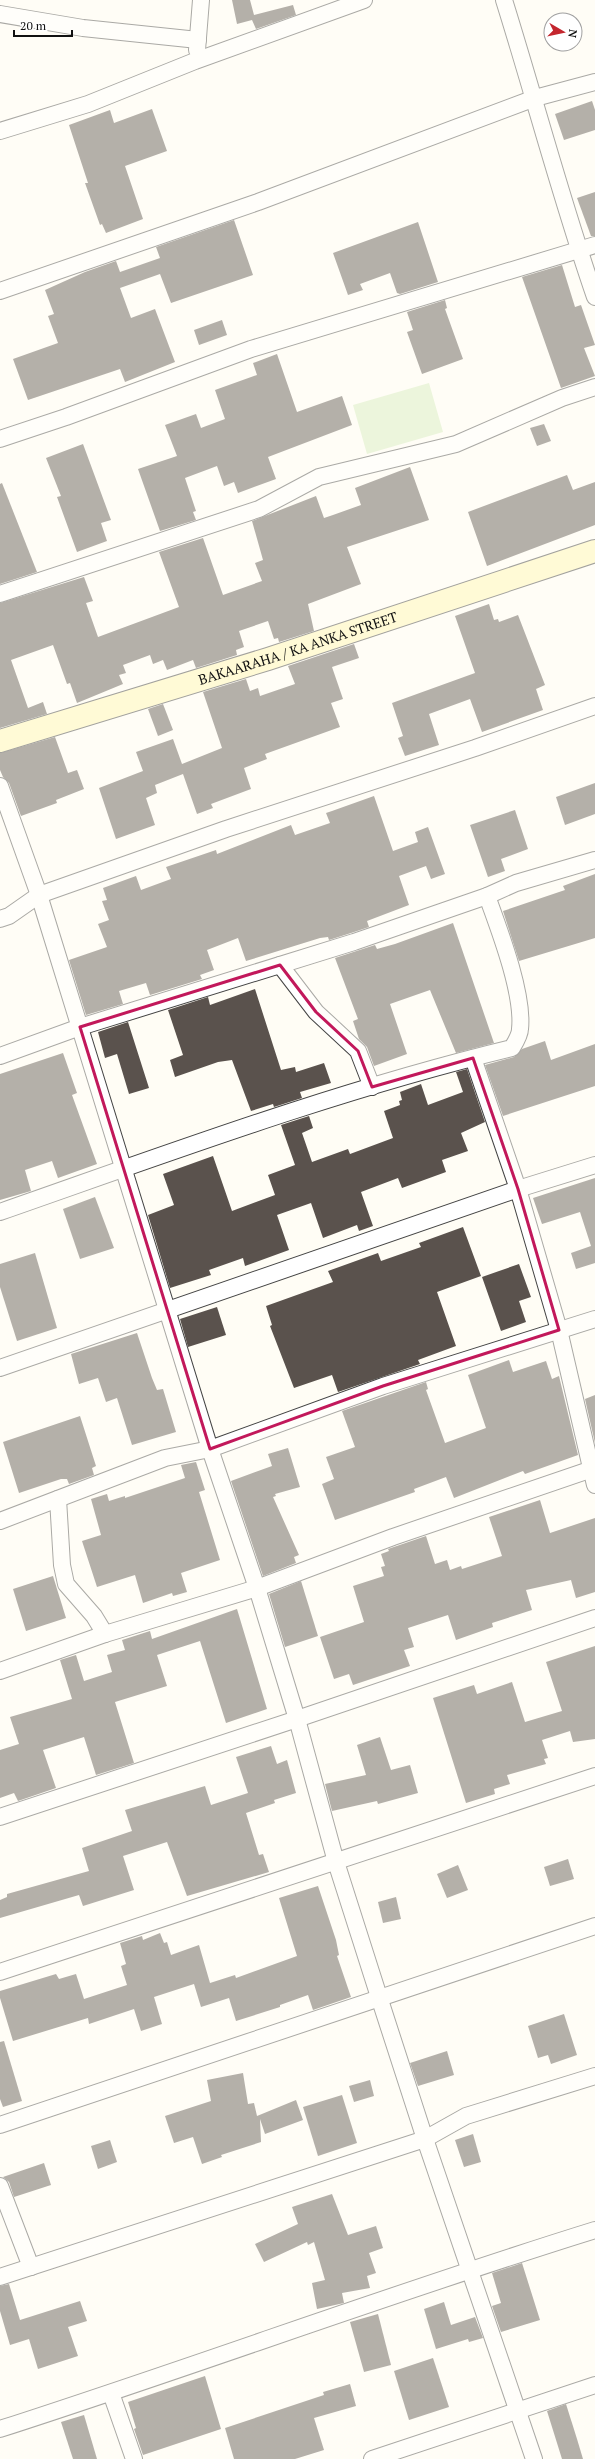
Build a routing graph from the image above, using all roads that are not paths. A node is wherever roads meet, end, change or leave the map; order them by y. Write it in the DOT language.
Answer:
graph roads {
  1 [pos="201,0"];
  2 [pos="364,0"];
  3 [pos="504,0"];
  4 [pos="0,14"];
  5 [pos="198,40"];
  6 [pos="196,61"];
  7 [pos="595,82"];
  8 [pos="535,98"];
  9 [pos="0,130"];
  10 [pos="595,245"];
  11 [pos="578,249"];
  12 [pos="0,291"];
  13 [pos="595,297"];
  14 [pos="595,387"];
  15 [pos="0,438"];
  16 [pos="595,551"];
  17 [pos="0,594"];
  18 [pos="595,706"];
  19 [pos="0,741"];
  20 [pos="0,786"];
  21 [pos="595,860"];
  22 [pos="39,895"];
  23 [pos="487,896"];
  24 [pos="0,919"];
  25 [pos="280,965"];
  26 [pos="80,1027"];
  27 [pos="0,1056"];
  28 [pos="473,1058"];
  29 [pos="372,1087"];
  30 [pos="595,1165"];
  31 [pos="124,1168"];
  32 [pos="518,1189"];
  33 [pos="0,1212"];
  34 [pos="168,1311"];
  35 [pos="595,1319"];
  36 [pos="559,1330"];
  37 [pos="0,1368"];
  38 [pos="210,1449"];
  39 [pos="594,1474"];
  40 [pos="58,1499"];
  41 [pos="0,1521"];
  42 [pos="257,1588"];
  43 [pos="595,1618"];
  44 [pos="106,1634"];
  45 [pos="0,1671"];
  46 [pos="297,1719"];
  47 [pos="595,1776"];
  48 [pos="0,1817"];
  49 [pos="336,1862"];
  50 [pos="595,1926"];
  51 [pos="0,1972"];
  52 [pos="380,2000"];
  53 [pos="595,2076"];
  54 [pos="0,2125"];
  55 [pos="424,2139"];
  56 [pos="0,2186"];
  57 [pos="595,2230"];
  58 [pos="31,2267"];
  59 [pos="470,2269"];
  60 [pos="0,2277"];
  61 [pos="595,2384"];
  62 [pos="111,2394"];
  63 [pos="518,2409"];
  64 [pos="0,2429"];
  65 [pos="134,2459"];
  66 [pos="372,2459"];
  67 [pos="534,2459"];
  1 -- 5 [label="street"];
  2 -- 6 [label="street"];
  3 -- 8 [label="street"];
  4 -- 5 [label="street"];
  5 -- 6 [label="street"];
  6 -- 9 [label="street"];
  7 -- 8 [label="street"];
  8 -- 11 [label="street"];
  8 -- 12 [label="street"];
  10 -- 11 [label="street"];
  11 -- 13 [label="street"];
  11 -- 15 [label="street"];
  14 -- 17 [label="street"];
  16 -- 19 [label="street, BAKAARAHA / KA ANKA STREET"];
  18 -- 22 [label="street"];
  20 -- 22 [label="street"];
  21 -- 23 [label="street"];
  22 -- 24 [label="street"];
  22 -- 26 [label="street"];
  23 -- 25 [label="street"];
  23 -- 28 [label="street"];
  25 -- 26 [label="street"];
  25 -- 29 [label="street"];
  26 -- 27 [label="street"];
  26 -- 31 [label="street"];
  28 -- 29 [label="street"];
  28 -- 32 [label="street"];
  29 -- 31 [label="street"];
  30 -- 32 [label="street"];
  31 -- 33 [label="street"];
  31 -- 34 [label="street"];
  32 -- 34 [label="street"];
  32 -- 36 [label="street"];
  34 -- 37 [label="street"];
  34 -- 38 [label="street"];
  35 -- 36 [label="street"];
  36 -- 38 [label="street"];
  36 -- 39 [label="street"];
  38 -- 40 [label="street"];
  38 -- 42 [label="street"];
  39 -- 42 [label="street"];
  40 -- 41 [label="street"];
  40 -- 44 [label="street"];
  42 -- 44 [label="street"];
  42 -- 46 [label="street"];
  43 -- 46 [label="street"];
  44 -- 45 [label="street"];
  46 -- 48 [label="street"];
  46 -- 49 [label="street"];
  47 -- 49 [label="street"];
  49 -- 51 [label="street"];
  49 -- 52 [label="street"];
  50 -- 52 [label="street"];
  52 -- 54 [label="street"];
  52 -- 55 [label="street"];
  53 -- 55 [label="street"];
  55 -- 58 [label="street"];
  55 -- 59 [label="street"];
  56 -- 58 [label="street"];
  57 -- 59 [label="street"];
  58 -- 60 [label="street"];
  59 -- 62 [label="street"];
  59 -- 63 [label="street"];
  61 -- 63 [label="street"];
  62 -- 64 [label="street"];
  62 -- 65 [label="street"];
  63 -- 66 [label="street"];
  63 -- 67 [label="street"];
}
